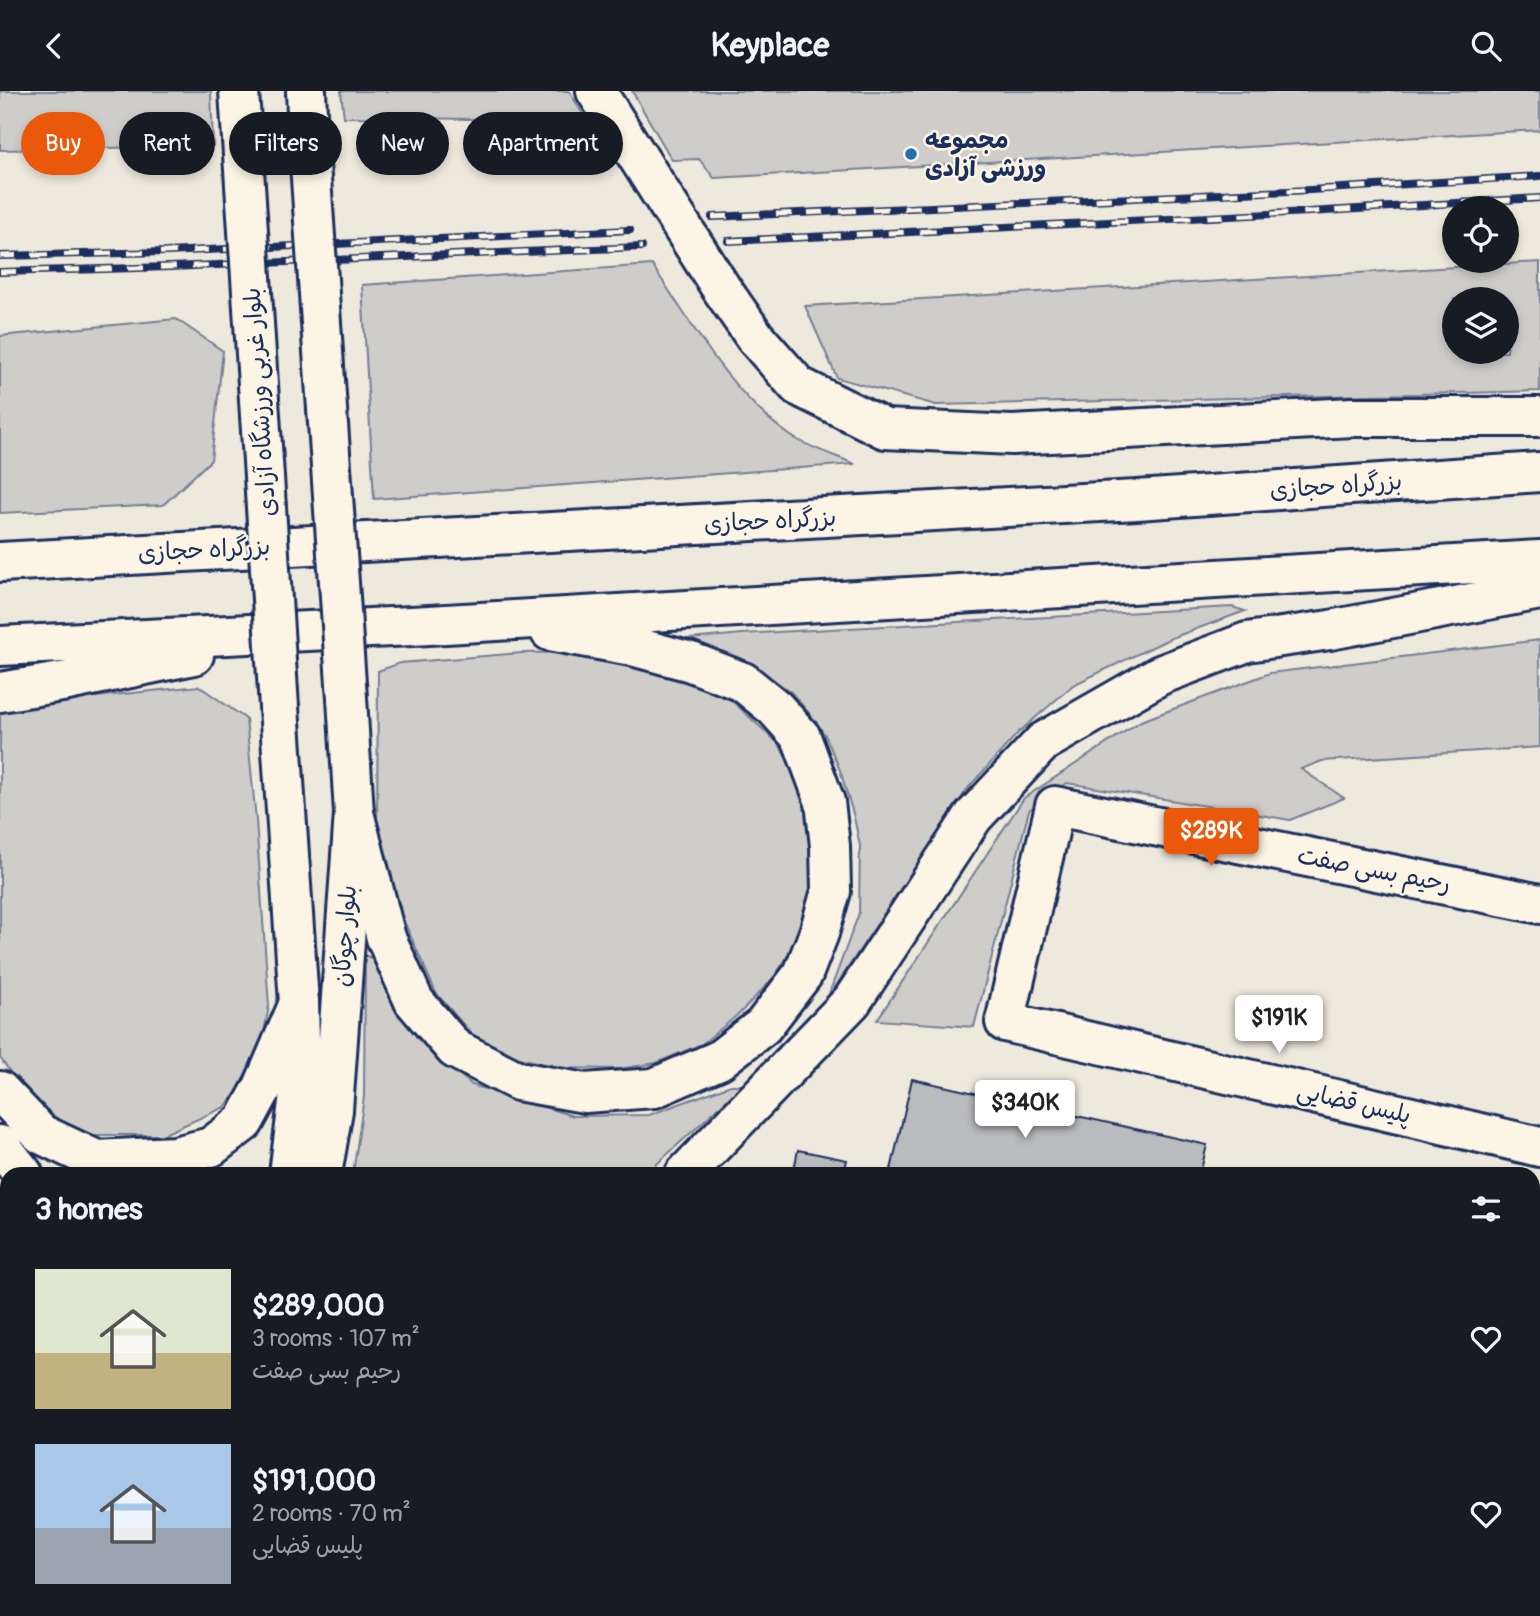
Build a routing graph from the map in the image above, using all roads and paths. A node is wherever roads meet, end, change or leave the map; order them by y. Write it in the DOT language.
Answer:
graph roads {
  1 [pos="239,91"];
  2 [pos="306,91"];
  3 [pos="596,91"];
  4 [pos="1540,417"];
  5 [pos="1540,472"];
  6 [pos="1540,560"];
  7 [pos="0,562"];
  8 [pos="1540,590"];
  9 [pos="482,621"];
  10 [pos="221,634"];
  11 [pos="0,646"];
  12 [pos="0,692"];
  13 [pos="279,707"];
  14 [pos="354,813"];
  15 [pos="1540,904"];
  16 [pos="299,1003"];
  17 [pos="1005,1022"];
  18 [pos="0,1091"];
  19 [pos="0,1145"];
  20 [pos="1540,1147"];
  21 [pos="17,1167"];
  22 [pos="290,1167"];
  23 [pos="323,1167"];
  24 [pos="692,1167"];
  1 -- 13 [label="main road, بلوار غربی ورزشگاه آزادی, bridge"];
  2 -- 14 [label="main road, بلوار چوگان, bridge"];
  3 -- 4 [label="main road"];
  5 -- 7 [label="main road, بزرگراه حجازی"];
  6 -- 9 [label="main road"];
  8 -- 24 [label="main road"];
  9 -- 10 [label="main road"];
  9 -- 14 [label="main road"];
  10 -- 11 [label="main road"];
  10 -- 12 [label="main road"];
  13 -- 16 [label="main road, بلوار چوگان"];
  14 -- 23 [label="main road, بلوار چوگان"];
  15 -- 17 [label="main road, رحیم بسی صفت"];
  16 -- 18 [label="main road"];
  16 -- 22 [label="main road, بلوار چوگان"];
  17 -- 20 [label="main road, پلیس قضایی"];
  19 -- 21 [label="main road"];
}
